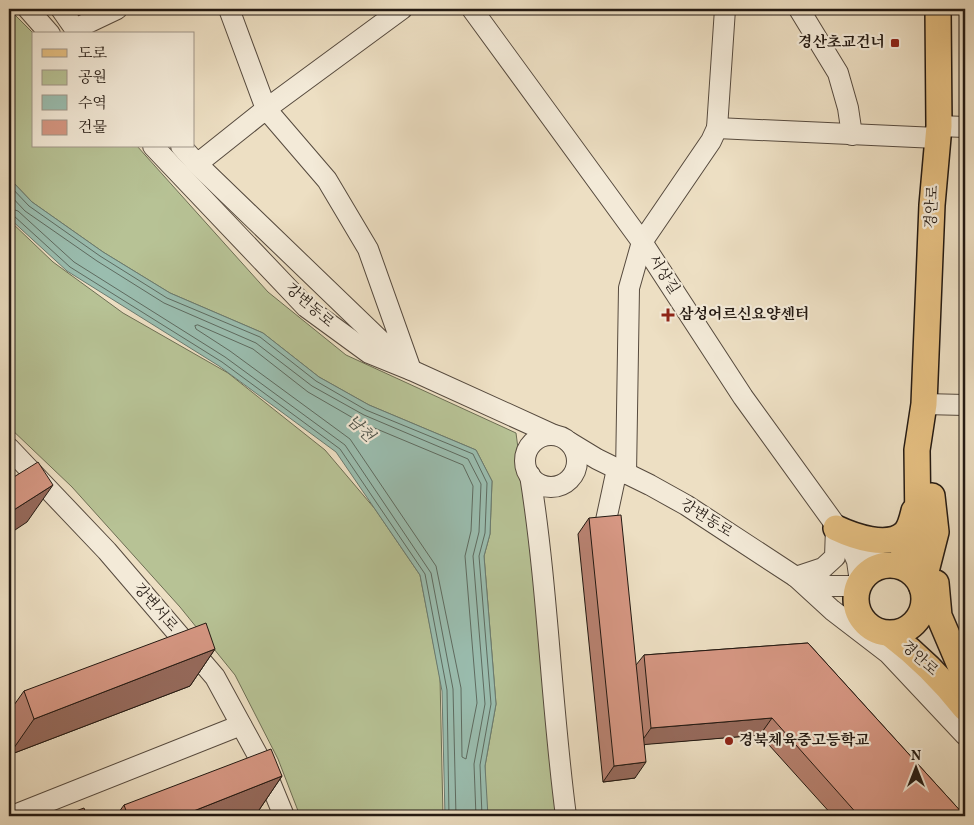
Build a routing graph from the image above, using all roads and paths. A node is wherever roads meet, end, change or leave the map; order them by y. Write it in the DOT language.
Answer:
graph roads {
  1 [pos="28,9"];
  2 [pos="61,9"];
  3 [pos="117,9"];
  4 [pos="229,9"];
  5 [pos="402,9"];
  6 [pos="472,9"];
  7 [pos="724,9"];
  8 [pos="799,9"];
  9 [pos="938,9"];
  10 [pos="77,31"];
  11 [pos="48,32"];
  12 [pos="266,109"];
  13 [pos="965,127"];
  14 [pos="717,128"];
  15 [pos="938,132"];
  16 [pos="852,135"];
  17 [pos="155,148"];
  18 [pos="183,148"];
  19 [pos="198,164"];
  20 [pos="642,242"];
  21 [pos="411,370"];
  22 [pos="924,404"];
  23 [pos="965,405"];
  24 [pos="504,414"];
  25 [pos="562,438"];
  26 [pos="9,448"];
  27 [pos="527,451"];
  28 [pos="618,470"];
  29 [pos="530,476"];
  30 [pos="565,482"];
  31 [pos="918,499"];
  32 [pos="537,519"];
  33 [pos="605,525"];
  34 [pos="936,532"];
  35 [pos="843,536"];
  36 [pos="891,565"];
  37 [pos="796,577"];
  38 [pos="859,584"];
  39 [pos="818,596"];
  40 [pos="923,598"];
  41 [pos="861,619"];
  42 [pos="890,634"];
  43 [pos="964,673"];
  44 [pos="965,708"];
  45 [pos="241,726"];
  46 [pos="965,735"];
  47 [pos="12,816"];
  48 [pos="284,816"];
  49 [pos="566,816"];
  1 -- 11 [label="street"];
  2 -- 10 [label="street"];
  3 -- 10 [label="street"];
  4 -- 12 [label="street"];
  5 -- 12 [label="street"];
  6 -- 20 [label="street, 서상길"];
  7 -- 14 [label="street"];
  8 -- 16 [label="street"];
  9 -- 15 [label="main road, 경안로"];
  12 -- 19 [label="street"];
  12 -- 21 [label="street"];
  13 -- 15 [label="street"];
  14 -- 16 [label="street"];
  14 -- 20 [label="street"];
  15 -- 16 [label="street"];
  15 -- 22 [label="main road, 경안로"];
  17 -- 21 [label="street, 강변동로"];
  18 -- 19 [label="street"];
  19 -- 21 [label="street"];
  20 -- 28 [label="street"];
  20 -- 35 [label="street, 서상길"];
  21 -- 24 [label="street, 강변동로"];
  22 -- 23 [label="street"];
  22 -- 31 [label="main road, 경안로"];
  22 -- 34 [label="main road, 경안로"];
  24 -- 25 [label="street, 강변동로"];
  24 -- 27 [label="street, 강변동로"];
  25 -- 27 [label="street"];
  25 -- 28 [label="street, 강변동로"];
  25 -- 30 [label="street"];
  26 -- 45 [label="street, 강변서로"];
  27 -- 29 [label="street, 강변동로"];
  28 -- 30 [label="street"];
  28 -- 33 [label="street"];
  28 -- 37 [label="street, 강변동로"];
  29 -- 30 [label="street"];
  29 -- 32 [label="street, 강변동로"];
  30 -- 32 [label="street"];
  31 -- 35 [label="main road"];
  31 -- 36 [label="main road, 경안로"];
  32 -- 49 [label="street, 강변동로"];
  34 -- 40 [label="main road, 경안로"];
  34 -- 43 [label="main road"];
  35 -- 36 [label="street"];
  35 -- 37 [label="street"];
  35 -- 38 [label="street"];
  36 -- 38 [label="main road, 경안로"];
  36 -- 40 [label="main road, 경안로"];
  37 -- 38 [label="street, 강변동로"];
  37 -- 39 [label="street, 강변동로"];
  38 -- 41 [label="main road"];
  39 -- 41 [label="street, 강변동로"];
  39 -- 46 [label="street, 강변동로"];
  40 -- 42 [label="main road, 경안로"];
  40 -- 43 [label="main road, 경안로"];
  41 -- 42 [label="main road, 경안로"];
  42 -- 44 [label="main road, 경안로"];
  45 -- 47 [label="street"];
  45 -- 48 [label="street, 강변서로"];
}
